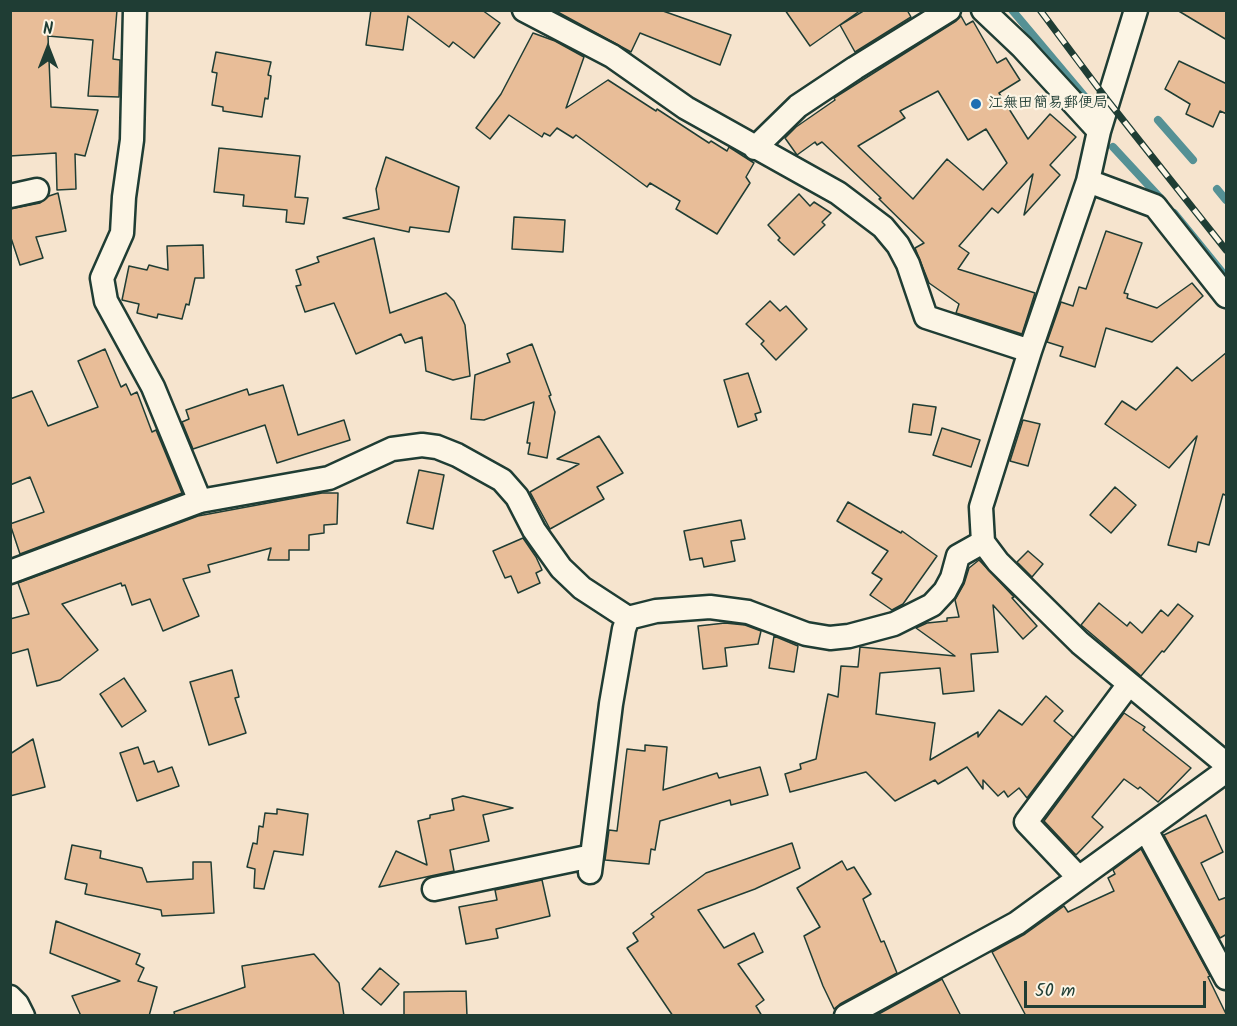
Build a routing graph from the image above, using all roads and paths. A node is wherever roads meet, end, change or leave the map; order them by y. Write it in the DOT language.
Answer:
graph roads {
  1 [pos="135,10"];
  2 [pos="524,10"];
  3 [pos="949,10"];
  4 [pos="983,10"];
  5 [pos="1136,10"];
  6 [pos="554,18"];
  7 [pos="1099,131"];
  8 [pos="755,148"];
  9 [pos="1088,181"];
  10 [pos="37,190"];
  11 [pos="10,196"];
  12 [pos="1227,296"];
  13 [pos="1030,351"];
  14 [pos="200,501"];
  15 [pos="983,542"];
  16 [pos="10,572"];
  17 [pos="628,618"];
  18 [pos="1129,684"];
  19 [pos="1227,764"];
  20 [pos="1227,771"];
  21 [pos="1146,830"];
  22 [pos="1079,878"];
  23 [pos="434,889"];
  24 [pos="1227,978"];
  25 [pos="10,997"];
  26 [pos="23,1016"];
  27 [pos="846,1016"];
  1 -- 14 [label="street"];
  2 -- 6 [label="street"];
  3 -- 8 [label="street"];
  4 -- 7 [label="street"];
  5 -- 7 [label="street"];
  6 -- 8 [label="street"];
  7 -- 9 [label="street"];
  8 -- 13 [label="street"];
  9 -- 12 [label="street"];
  9 -- 13 [label="street"];
  10 -- 11 [label="street"];
  13 -- 15 [label="street"];
  14 -- 16 [label="street"];
  14 -- 17 [label="street"];
  15 -- 17 [label="street"];
  15 -- 18 [label="street"];
  17 -- 23 [label="street"];
  18 -- 19 [label="street"];
  18 -- 22 [label="street"];
  20 -- 21 [label="street"];
  21 -- 22 [label="street"];
  21 -- 24 [label="street"];
  22 -- 27 [label="street"];
  25 -- 26 [label="street"];
}
